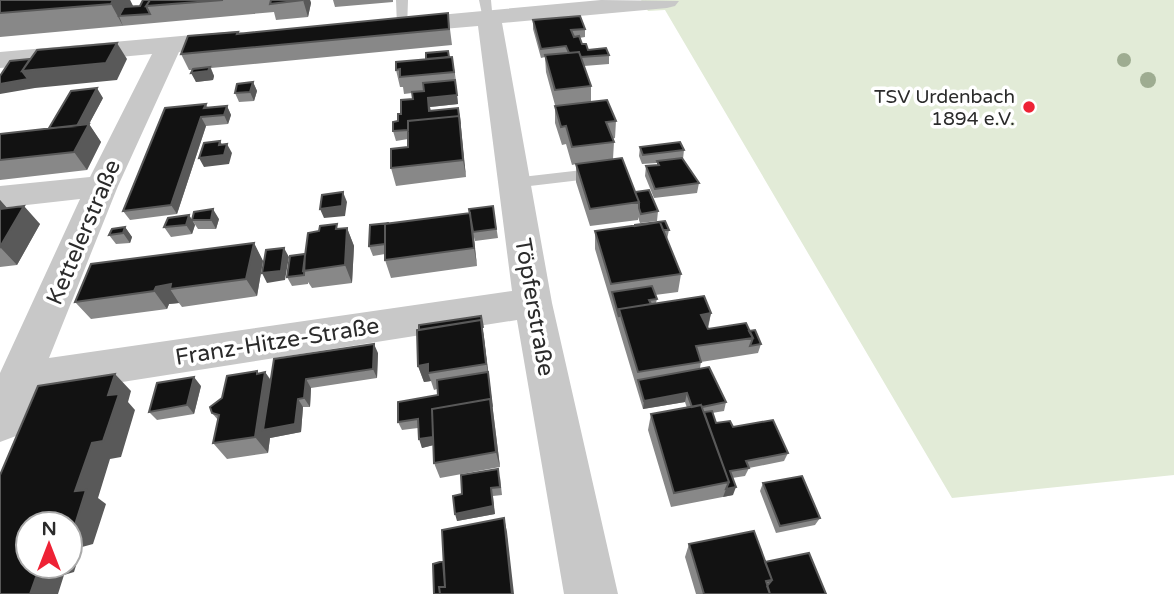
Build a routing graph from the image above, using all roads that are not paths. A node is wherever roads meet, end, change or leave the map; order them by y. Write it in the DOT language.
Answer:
graph roads {
  1 [pos="402,0"];
  2 [pos="667,1"];
  3 [pos="487,10"];
  4 [pos="403,26"];
  5 [pos="376,28"];
  6 [pos="266,37"];
  7 [pos="170,44"];
  8 [pos="0,60"];
  9 [pos="622,170"];
  10 [pos="513,183"];
  11 [pos="102,186"];
  12 [pos="0,197"];
  13 [pos="533,303"];
  14 [pos="20,380"];
  15 [pos="0,422"];
  16 [pos="591,594"];
  1 -- 4 [label="lane"];
  2 -- 3 [label="street"];
  3 -- 4 [label="street"];
  3 -- 10 [label="street, Töpferstraße"];
  4 -- 5 [label="street"];
  6 -- 7 [label="street"];
  7 -- 8 [label="street"];
  7 -- 11 [label="street, Kettelerstraße"];
  9 -- 10 [label="lane"];
  10 -- 13 [label="street, Töpferstraße"];
  11 -- 12 [label="street"];
  11 -- 14 [label="street, Kettelerstraße"];
  13 -- 14 [label="street, Franz-Hitze-Straße"];
  13 -- 16 [label="street, Töpferstraße"];
  14 -- 15 [label="street, Kettelerstraße"];
}
